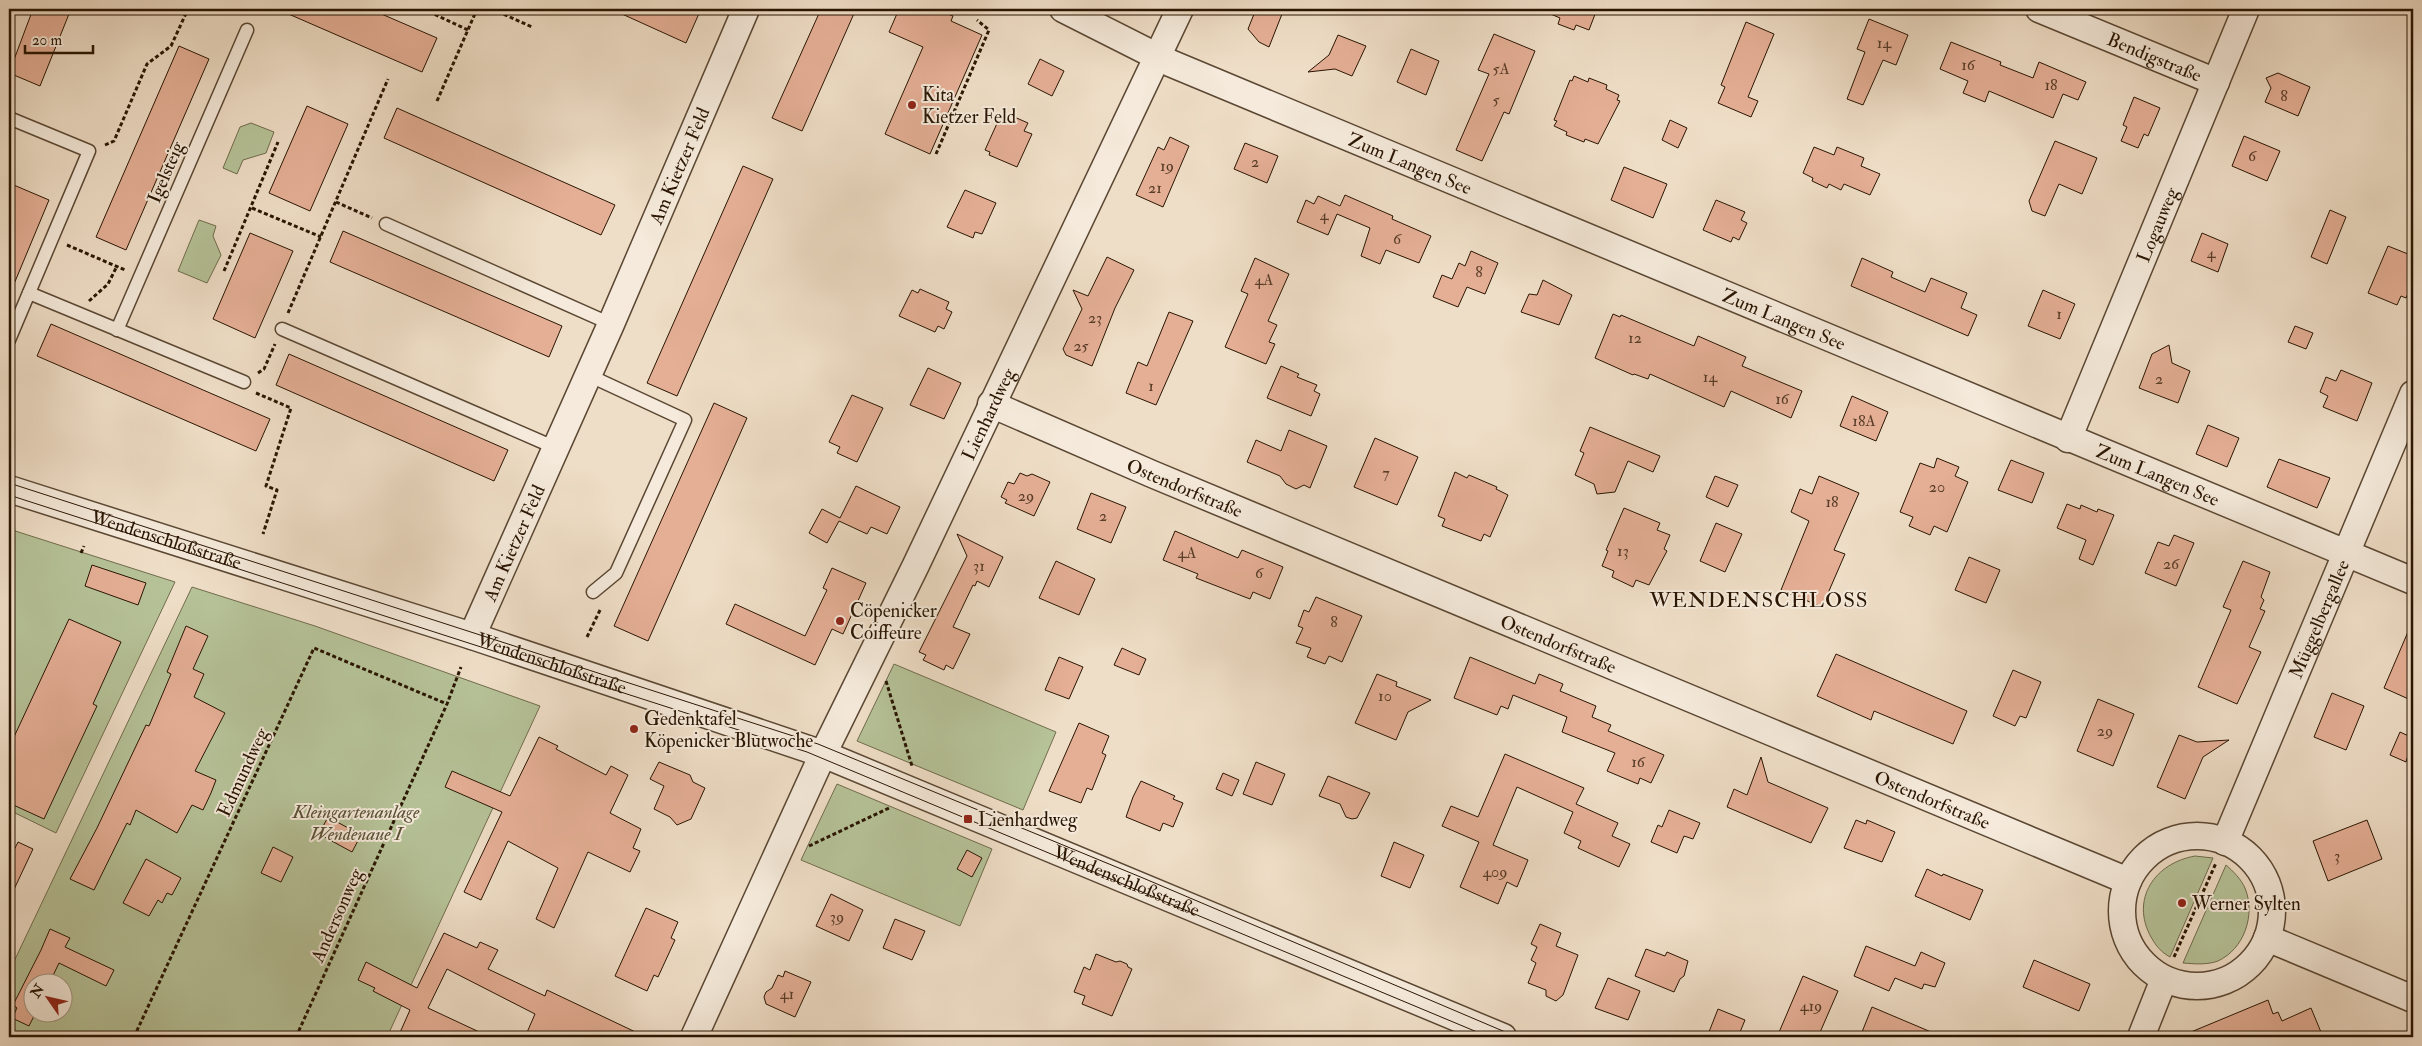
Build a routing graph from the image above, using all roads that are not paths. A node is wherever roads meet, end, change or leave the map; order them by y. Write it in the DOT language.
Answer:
graph roads {
  1 [pos="746,9"];
  2 [pos="1063,9"];
  3 [pos="1180,9"];
  4 [pos="2038,9"];
  5 [pos="2246,9"];
  6 [pos="247,30"];
  7 [pos="1156,57"];
  8 [pos="2216,82"];
  9 [pos="9,118"];
  10 [pos="386,224"];
  11 [pos="29,293"];
  12 [pos="611,324"];
  13 [pos="282,329"];
  14 [pos="117,330"];
  15 [pos="9,340"];
  16 [pos="588,375"];
  17 [pos="244,382"];
  18 [pos="2413,394"];
  19 [pos="991,404"];
  20 [pos="2068,438"];
  21 [pos="556,448"];
  22 [pos="9,489"];
  23 [pos="2347,553"];
  24 [pos="2413,581"];
  25 [pos="594,592"];
  26 [pos="472,636"];
  27 [pos="823,754"];
  28 [pos="2226,842"];
  29 [pos="2128,881"];
  30 [pos="2267,938"];
  31 [pos="2164,979"];
  32 [pos="2413,1000"];
  33 [pos="1471,1031"];
  34 [pos="694,1037"];
  35 [pos="1503,1037"];
  36 [pos="2142,1037"];
  1 -- 12 [label="street, Am Kietzer Feld"];
  2 -- 7 [label="street, Zum Langen See"];
  3 -- 7 [label="street, Lienhardweg"];
  4 -- 8 [label="street, Bendigstraße"];
  5 -- 8 [label="street, Logauweg"];
  6 -- 14 [label="lane, Igelsteig"];
  7 -- 19 [label="street, Lienhardweg"];
  7 -- 20 [label="street, Zum Langen See"];
  8 -- 20 [label="street, Logauweg"];
  9 -- 11 [label="lane"];
  10 -- 12 [label="lane"];
  11 -- 14 [label="lane"];
  11 -- 15 [label="lane"];
  12 -- 16 [label="street, Am Kietzer Feld"];
  13 -- 21 [label="lane"];
  14 -- 17 [label="lane"];
  16 -- 21 [label="street, Am Kietzer Feld"];
  16 -- 25 [label="lane"];
  18 -- 23 [label="street, Müggelbergallee"];
  19 -- 27 [label="street, Lienhardweg"];
  19 -- 29 [label="street, Ostendorfstraße"];
  20 -- 23 [label="street, Zum Langen See"];
  21 -- 26 [label="street, Am Kietzer Feld"];
  22 -- 26 [label="street, Wendenschloßstraße"];
  23 -- 24 [label="street, Zum Langen See"];
  23 -- 28 [label="street, Müggelbergallee"];
  26 -- 27 [label="street, Wendenschloßstraße"];
  27 -- 33 [label="street, Wendenschloßstraße"];
  27 -- 34 [label="street, Lienhardweg"];
  28 -- 29 [label="street"];
  28 -- 30 [label="street"];
  29 -- 31 [label="street"];
  30 -- 31 [label="street"];
  30 -- 32 [label="street"];
  31 -- 36 [label="street"];
  33 -- 35 [label="street, Wendenschloßstraße"];
}
